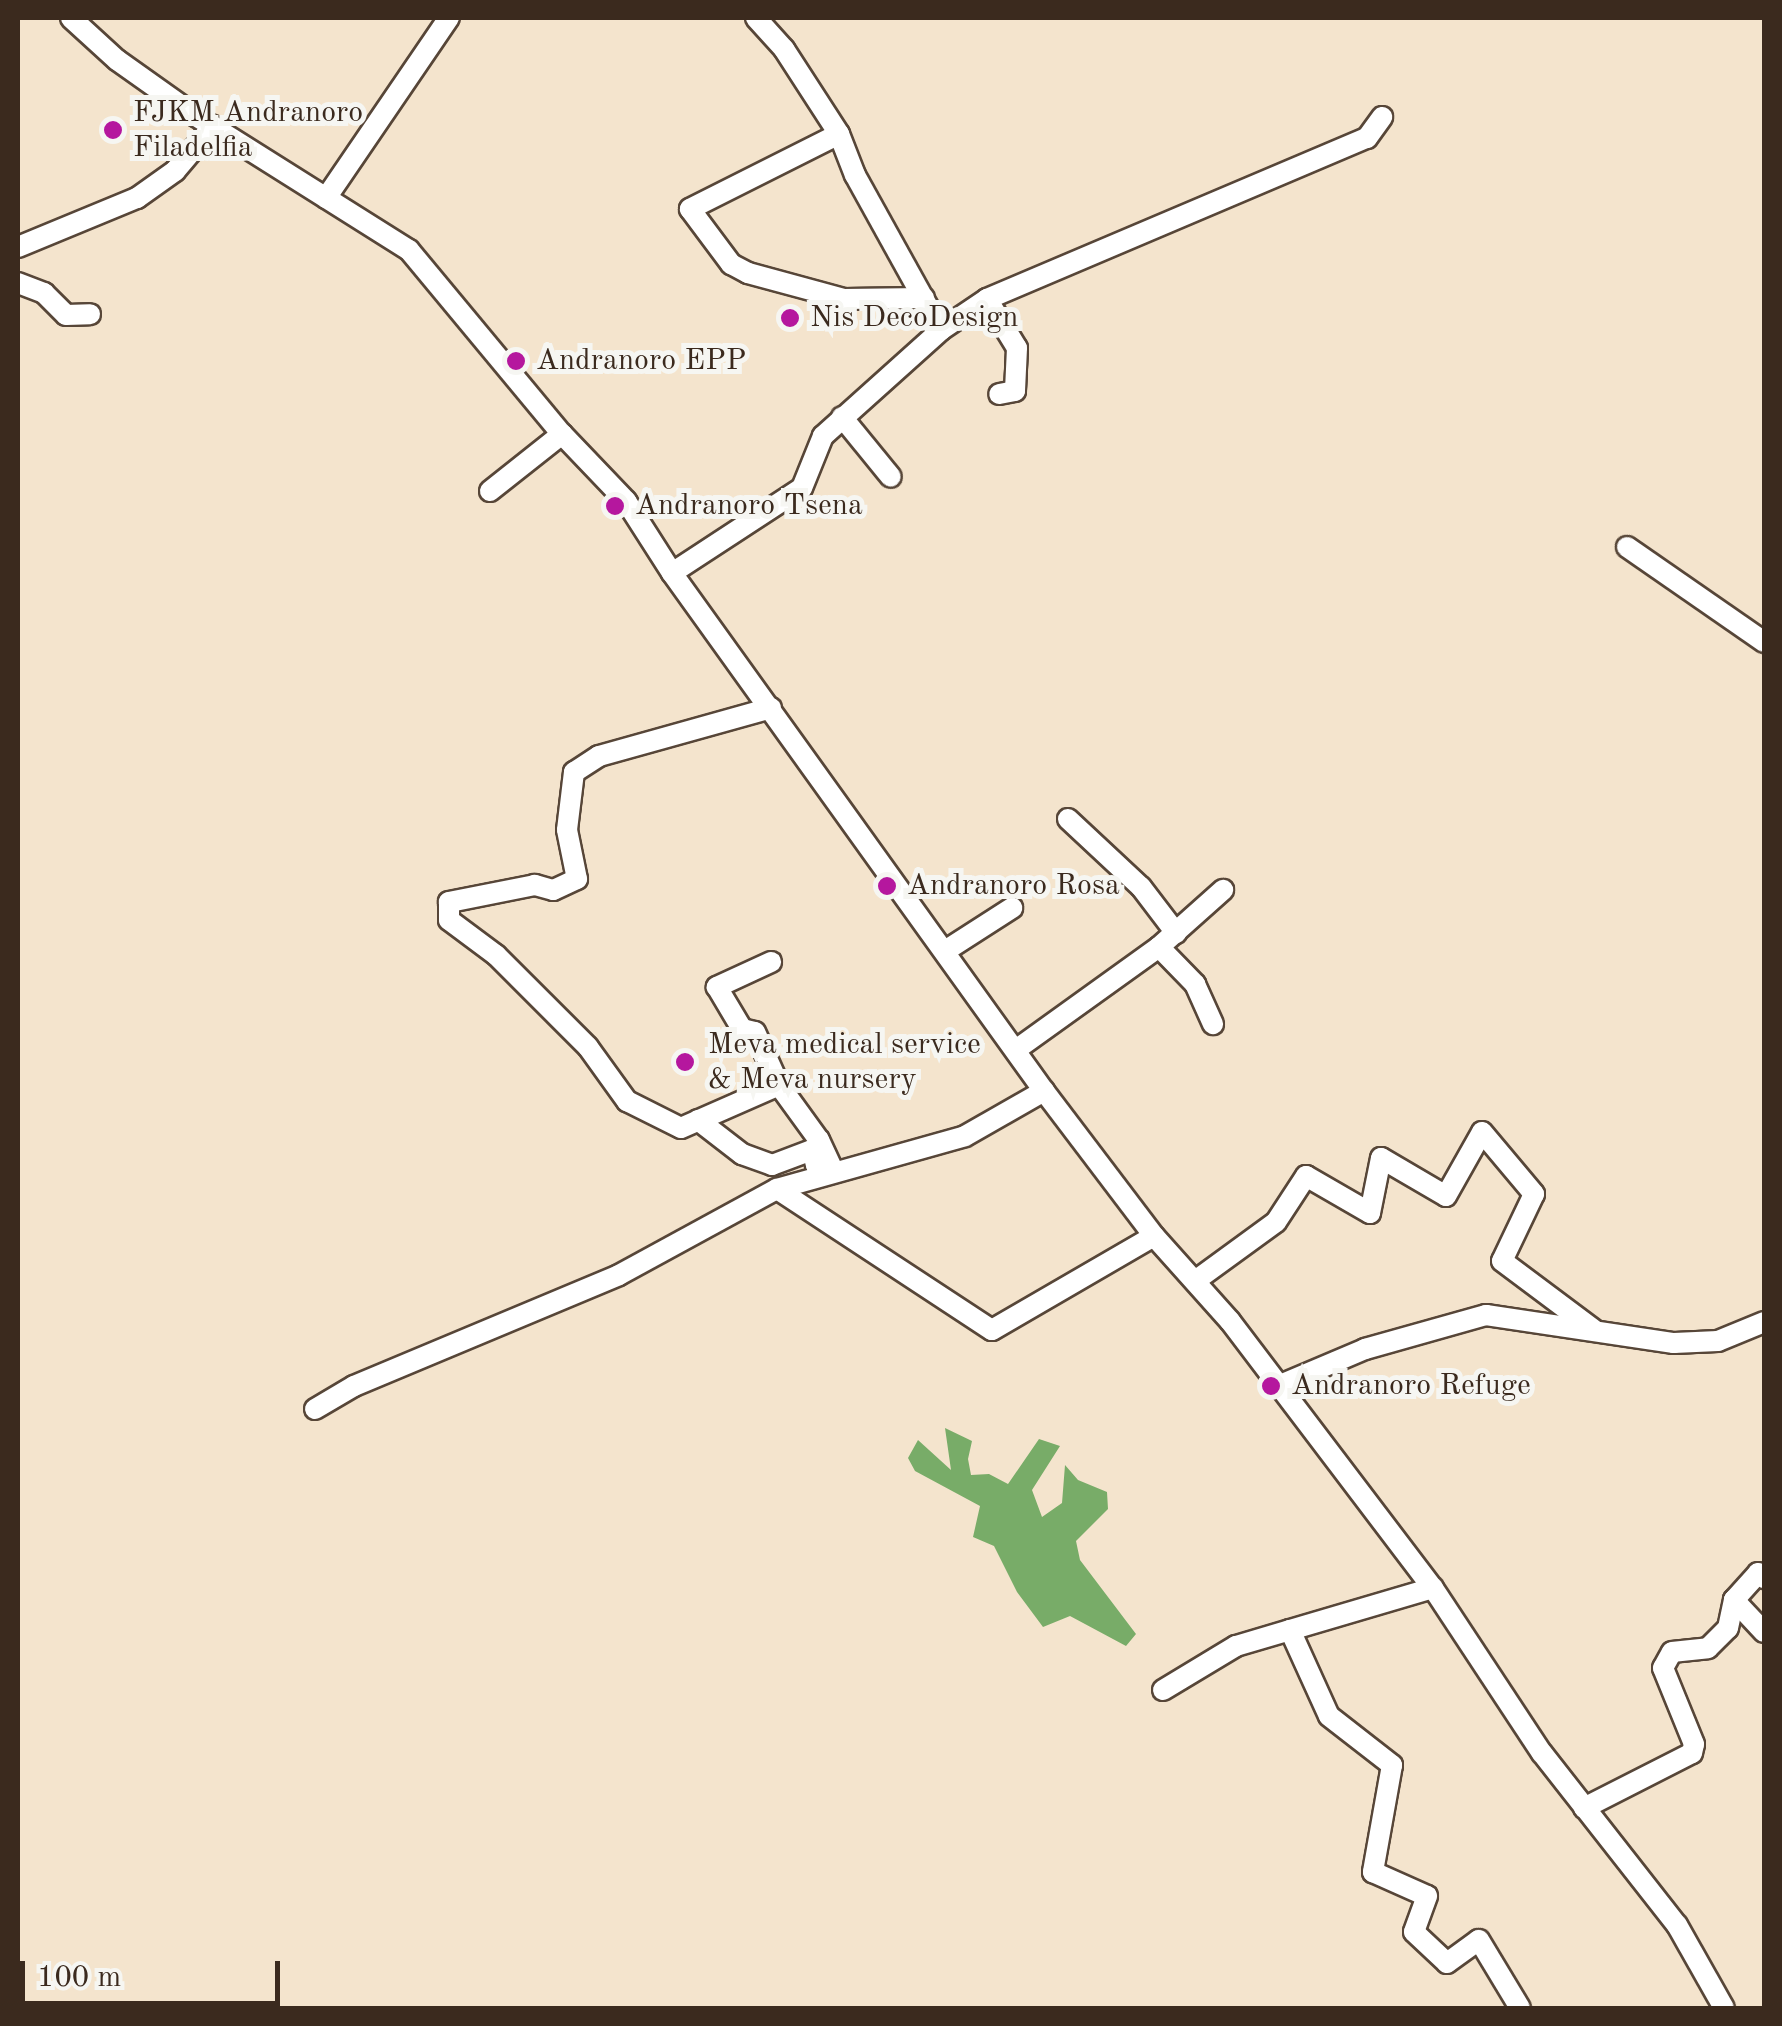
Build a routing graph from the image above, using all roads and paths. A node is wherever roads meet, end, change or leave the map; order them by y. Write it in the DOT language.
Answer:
graph roads {
  1 [pos="71,18"];
  2 [pos="450,18"];
  3 [pos="756,18"];
  4 [pos="1382,117"];
  5 [pos="213,126"];
  6 [pos="839,134"];
  7 [pos="326,198"];
  8 [pos="18,247"];
  9 [pos="18,282"];
  10 [pos="924,298"];
  11 [pos="988,299"];
  12 [pos="90,314"];
  13 [pos="942,330"];
  14 [pos="999,394"];
  15 [pos="842,417"];
  16 [pos="562,434"];
  17 [pos="891,477"];
  18 [pos="490,490"];
  19 [pos="1627,547"];
  20 [pos="672,573"];
  21 [pos="1764,642"];
  22 [pos="771,708"];
  23 [pos="1068,819"];
  24 [pos="1223,890"];
  25 [pos="1012,908"];
  26 [pos="1176,933"];
  27 [pos="1159,947"];
  28 [pos="945,952"];
  29 [pos="771,962"];
  30 [pos="1213,1024"];
  31 [pos="1017,1048"];
  32 [pos="779,1085"];
  33 [pos="1044,1091"];
  34 [pos="698,1120"];
  35 [pos="834,1172"];
  36 [pos="778,1188"];
  37 [pos="1154,1236"];
  38 [pos="1195,1281"];
  39 [pos="1764,1322"];
  40 [pos="1594,1328"];
  41 [pos="1278,1386"];
  42 [pos="315,1410"];
  43 [pos="1764,1578"];
  44 [pos="1433,1588"];
  45 [pos="1734,1600"];
  46 [pos="1290,1630"];
  47 [pos="1764,1632"];
  48 [pos="1163,1690"];
  49 [pos="1584,1808"];
  50 [pos="1520,2008"];
  51 [pos="1724,2008"];
  1 -- 5 [label="street"];
  2 -- 7 [label="street"];
  3 -- 6 [label="street"];
  4 -- 11 [label="street"];
  5 -- 7 [label="street"];
  5 -- 8 [label="street"];
  6 -- 10 [label="street"];
  6 -- 10 [label="street"];
  7 -- 16 [label="street"];
  9 -- 12 [label="street"];
  10 -- 13 [label="street"];
  11 -- 13 [label="street"];
  11 -- 14 [label="street"];
  13 -- 15 [label="street"];
  15 -- 17 [label="street"];
  15 -- 20 [label="street"];
  16 -- 18 [label="street"];
  16 -- 20 [label="street"];
  19 -- 21 [label="street"];
  20 -- 22 [label="street"];
  22 -- 28 [label="street"];
  22 -- 34 [label="street"];
  23 -- 26 [label="street"];
  24 -- 26 [label="street"];
  25 -- 28 [label="street"];
  26 -- 27 [label="street"];
  27 -- 30 [label="street"];
  27 -- 31 [label="street"];
  28 -- 31 [label="street"];
  29 -- 32 [label="street"];
  31 -- 33 [label="street"];
  32 -- 34 [label="street"];
  32 -- 35 [label="street"];
  33 -- 35 [label="street"];
  33 -- 37 [label="street"];
  34 -- 35 [label="street"];
  35 -- 36 [label="street"];
  36 -- 37 [label="street"];
  36 -- 42 [label="street"];
  37 -- 38 [label="street"];
  38 -- 40 [label="street"];
  38 -- 41 [label="street"];
  39 -- 40 [label="street"];
  40 -- 41 [label="street"];
  41 -- 44 [label="street"];
  43 -- 45 [label="street"];
  44 -- 46 [label="street"];
  44 -- 49 [label="street"];
  45 -- 47 [label="street"];
  45 -- 49 [label="street"];
  46 -- 48 [label="street"];
  46 -- 50 [label="street"];
  49 -- 51 [label="street"];
}
